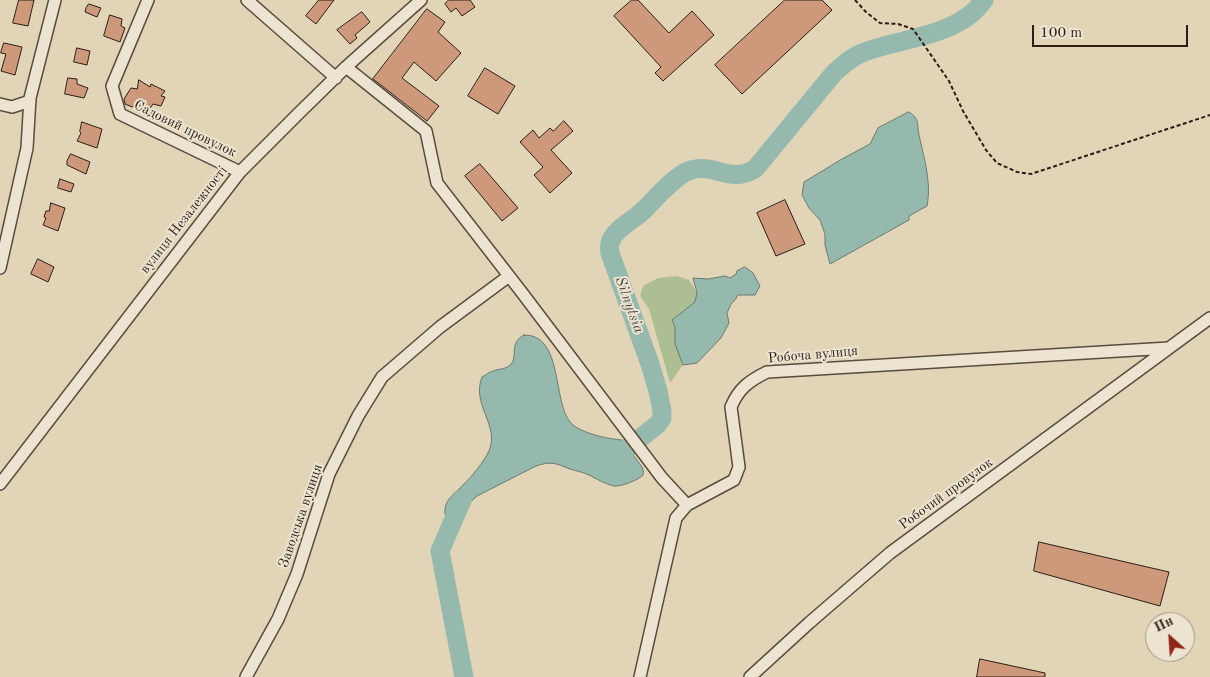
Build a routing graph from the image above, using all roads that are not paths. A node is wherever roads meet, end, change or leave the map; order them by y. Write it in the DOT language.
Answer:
graph roads {
  1 [pos="55,0"];
  2 [pos="148,0"];
  3 [pos="247,0"];
  4 [pos="422,0"];
  5 [pos="346,67"];
  6 [pos="336,78"];
  7 [pos="30,101"];
  8 [pos="0,104"];
  9 [pos="240,172"];
  10 [pos="0,268"];
  11 [pos="509,276"];
  12 [pos="1210,318"];
  13 [pos="1168,348"];
  14 [pos="0,484"];
  15 [pos="686,505"];
  16 [pos="246,677"];
  17 [pos="640,677"];
  18 [pos="750,677"];
  1 -- 7 [label="street"];
  2 -- 9 [label="street, Садовий провулок"];
  3 -- 6 [label="street"];
  4 -- 5 [label="street, вулиця Незалежності"];
  5 -- 6 [label="street, вулиця Незалежності"];
  5 -- 11 [label="street"];
  6 -- 9 [label="street, вулиця Незалежності"];
  7 -- 8 [label="street"];
  7 -- 10 [label="street"];
  9 -- 14 [label="street, вулиця Незалежності"];
  11 -- 15 [label="street"];
  11 -- 16 [label="street, Заводська вулиця"];
  12 -- 13 [label="street"];
  13 -- 15 [label="street, Робоча вулиця"];
  13 -- 18 [label="street, Робочий провулок"];
  15 -- 17 [label="street"];
}
